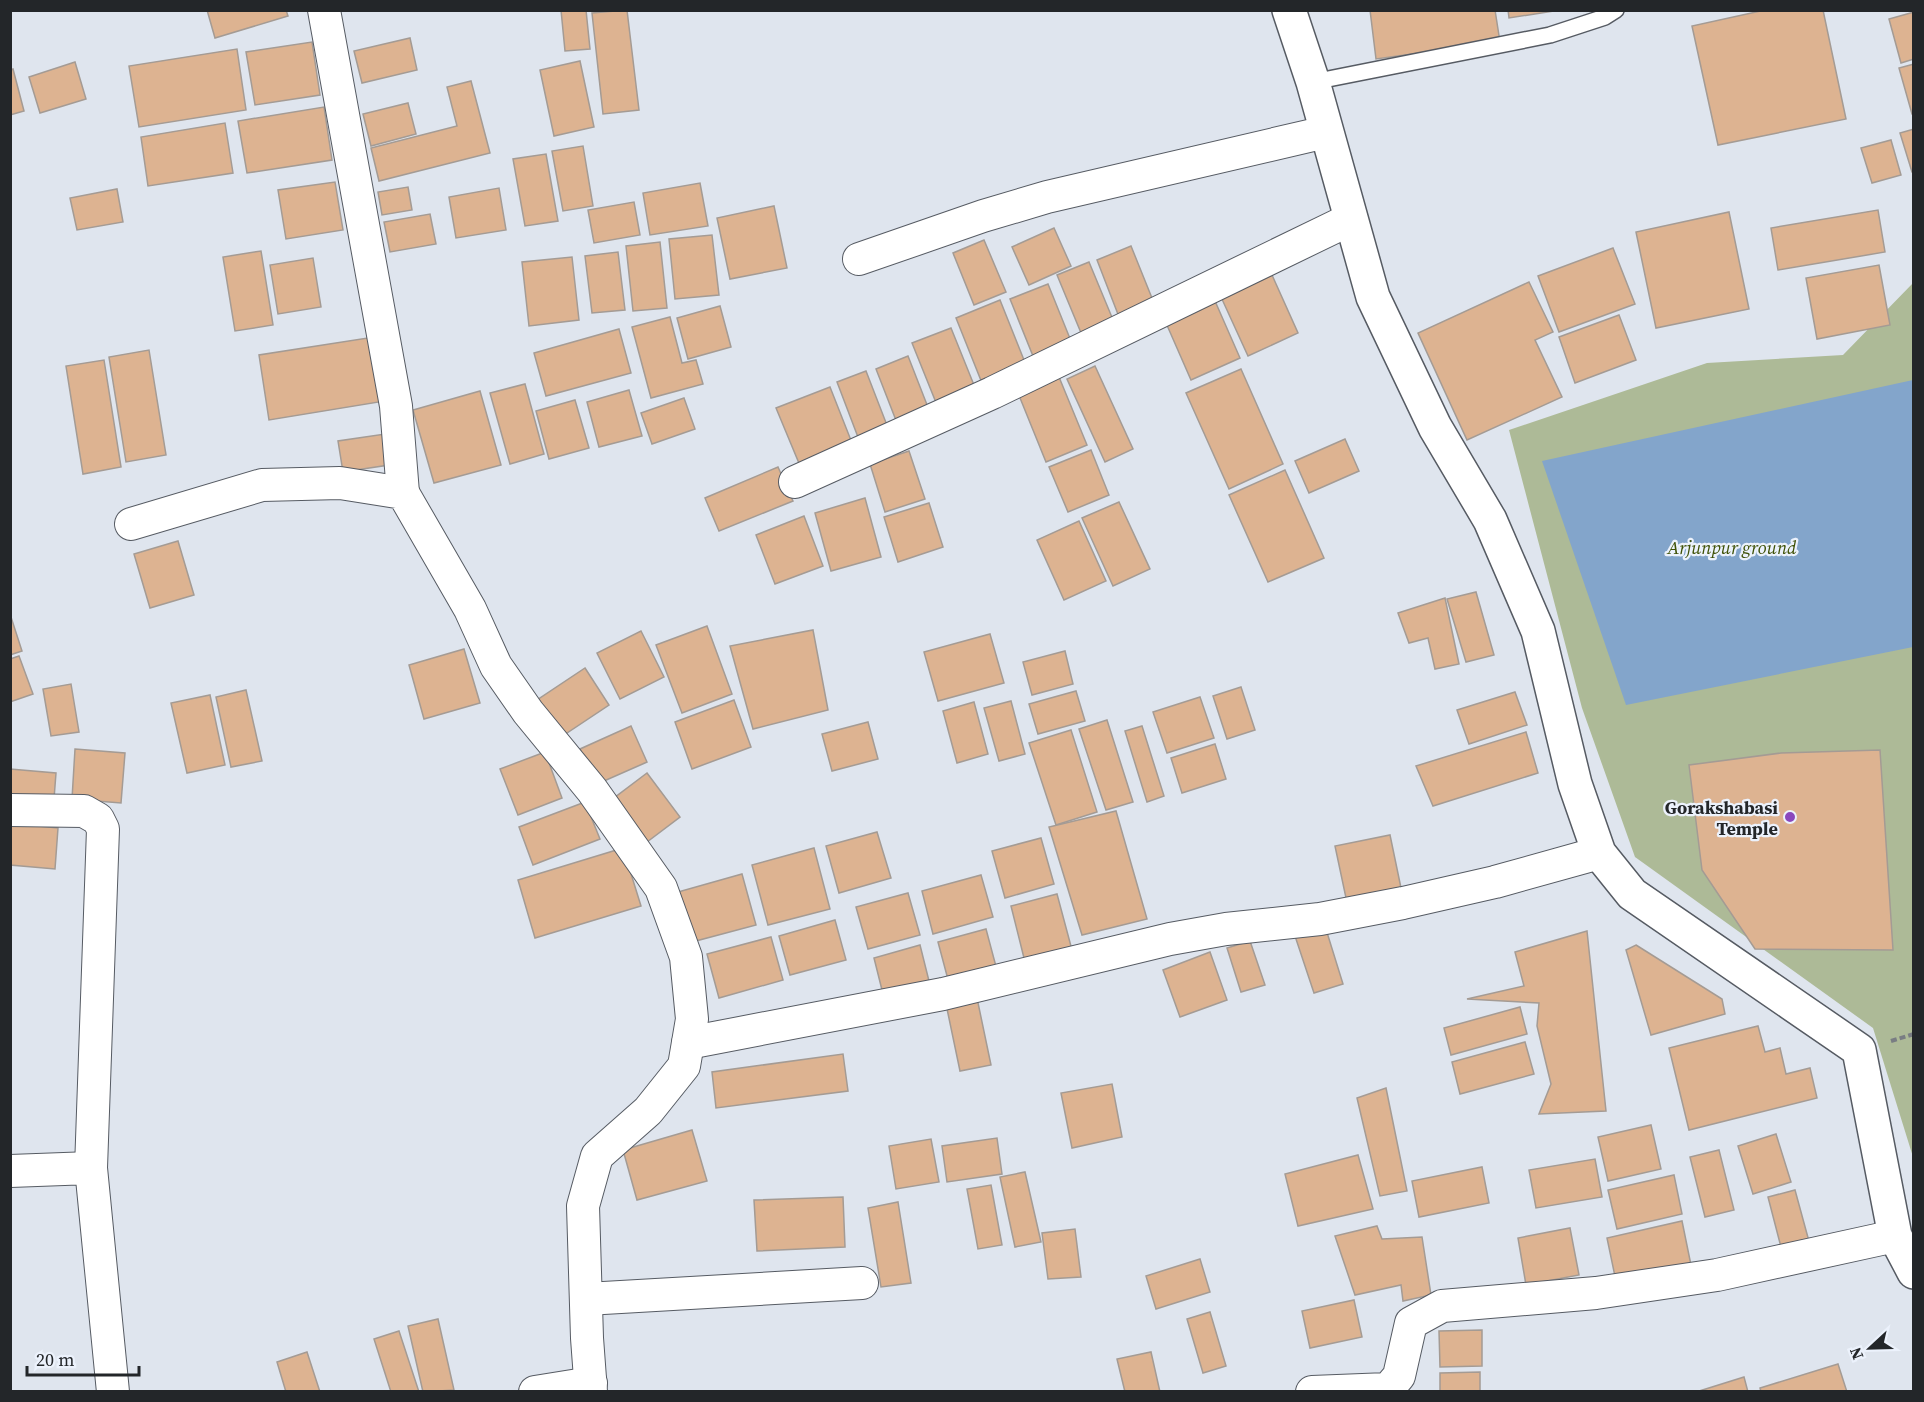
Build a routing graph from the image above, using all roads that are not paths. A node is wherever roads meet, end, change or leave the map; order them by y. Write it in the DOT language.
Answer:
graph roads {
  1 [pos="324,10"];
  2 [pos="1289,10"];
  3 [pos="1616,10"];
  4 [pos="1313,82"];
  5 [pos="1326,132"];
  6 [pos="1351,219"];
  7 [pos="859,259"];
  8 [pos="795,482"];
  9 [pos="403,493"];
  10 [pos="130,524"];
  11 [pos="10,810"];
  12 [pos="1599,854"];
  13 [pos="688,1043"];
  14 [pos="91,1168"];
  15 [pos="10,1171"];
  16 [pos="1895,1236"];
  17 [pos="1914,1272"];
  18 [pos="862,1283"];
  19 [pos="586,1299"];
  20 [pos="591,1387"];
  21 [pos="113,1392"];
  22 [pos="535,1392"];
  23 [pos="1312,1392"];
  1 -- 9 [label="street"];
  2 -- 4 [label="street"];
  3 -- 4 [label="lane"];
  4 -- 5 [label="street"];
  5 -- 6 [label="street"];
  5 -- 7 [label="street"];
  6 -- 8 [label="street"];
  6 -- 12 [label="street"];
  9 -- 10 [label="street"];
  9 -- 13 [label="street"];
  11 -- 14 [label="street"];
  12 -- 13 [label="street"];
  12 -- 16 [label="street"];
  13 -- 19 [label="street"];
  14 -- 15 [label="street"];
  14 -- 21 [label="street"];
  16 -- 17 [label="street"];
  16 -- 23 [label="street"];
  18 -- 19 [label="street"];
  19 -- 20 [label="street"];
  20 -- 22 [label="street"];
}
